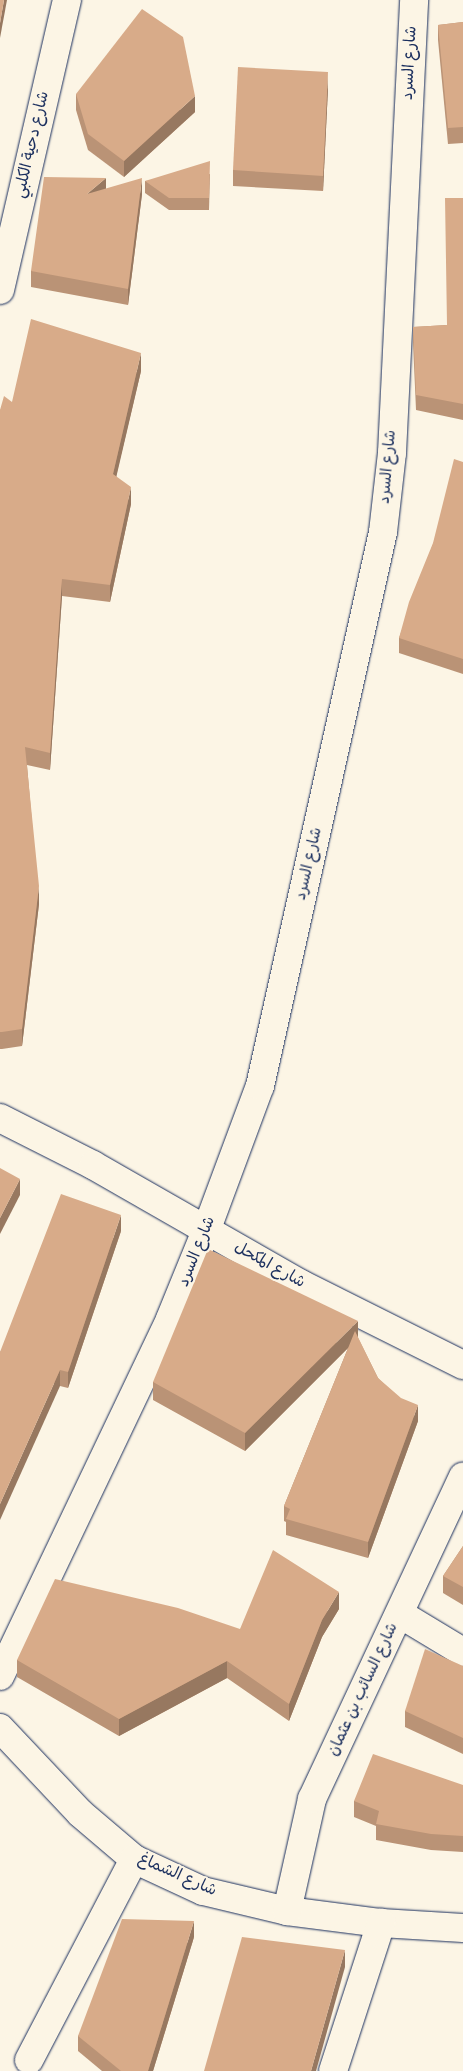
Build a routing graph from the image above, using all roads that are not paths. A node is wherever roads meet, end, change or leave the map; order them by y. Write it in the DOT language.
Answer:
graph roads {
  1 [pos="66,0"];
  2 [pos="414,0"];
  3 [pos="0,290"];
  4 [pos="0,1118"];
  5 [pos="206,1232"];
  6 [pos="463,1365"];
  7 [pos="463,1477"];
  8 [pos="400,1614"];
  9 [pos="463,1652"];
  10 [pos="0,1676"];
  11 [pos="0,1728"];
  12 [pos="134,1859"];
  13 [pos="287,1911"];
  14 [pos="381,1923"];
  15 [pos="463,1928"];
  16 [pos="29,2060"];
  17 [pos="333,2071"];
  1 -- 3 [label="street, شارع دحية الكلبي"];
  2 -- 5 [label="street, شارع السرد"];
  4 -- 5 [label="street, شارع المكحل"];
  5 -- 6 [label="street, شارع المكحل"];
  5 -- 10 [label="street, شارع السرد"];
  7 -- 8 [label="street, شارع السائب بن عثمان"];
  8 -- 9 [label="street"];
  8 -- 13 [label="street, شارع السائب بن عثمان"];
  11 -- 12 [label="street, شارع الشماغ"];
  12 -- 13 [label="street, شارع الشماغ"];
  12 -- 16 [label="street"];
  13 -- 14 [label="street, شارع الشماغ"];
  14 -- 15 [label="street, شارع الشماغ"];
  14 -- 17 [label="street"];
}
